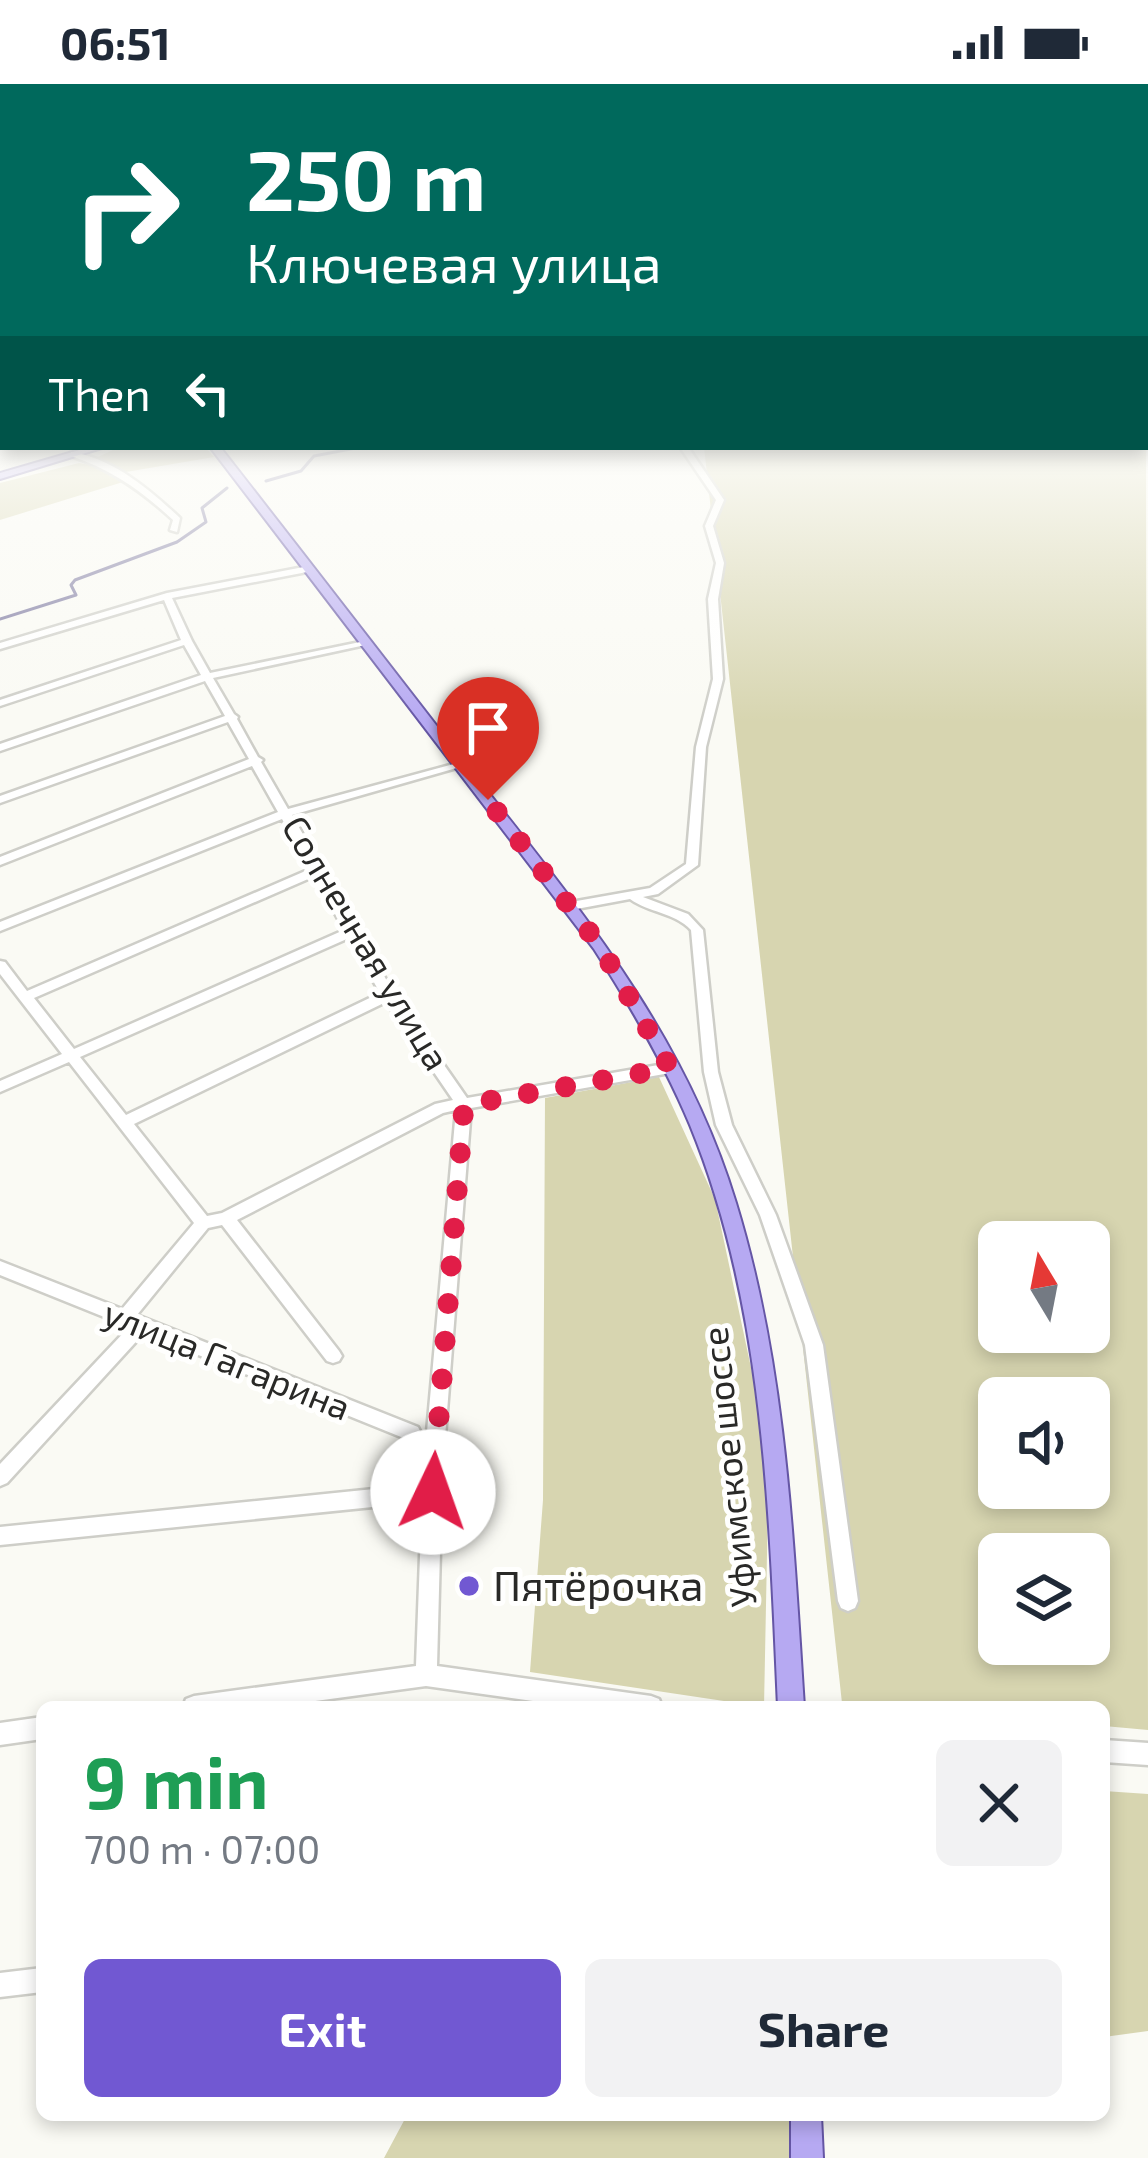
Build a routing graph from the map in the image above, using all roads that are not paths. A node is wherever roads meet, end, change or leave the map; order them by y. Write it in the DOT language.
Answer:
graph roads {
  1 [pos="278,529"];
  2 [pos="710,529"];
  3 [pos="309,569"];
  4 [pos="167,596"];
  5 [pos="187,641"];
  6 [pos="365,644"];
  7 [pos="0,646"];
  8 [pos="209,676"];
  9 [pos="0,703"];
  10 [pos="233,717"];
  11 [pos="0,748"];
  12 [pos="257,760"];
  13 [pos="460,765"];
  14 [pos="0,800"];
  15 [pos="287,813"];
  16 [pos="0,861"];
  17 [pos="319,870"];
  18 [pos="634,896"];
  19 [pos="571,906"];
  20 [pos="0,927"];
  21 [pos="355,930"];
  22 [pos="0,965"];
  23 [pos="388,995"];
  24 [pos="27,996"];
  25 [pos="69,1056"];
  26 [pos="670,1068"];
  27 [pos="0,1087"];
  28 [pos="464,1105"];
  29 [pos="123,1123"];
  30 [pos="226,1218"];
  31 [pos="203,1223"];
  32 [pos="0,1268"];
  33 [pos="132,1323"];
  34 [pos="333,1356"];
  35 [pos="0,1477"];
  36 [pos="433,1483"];
  37 [pos="0,1536"];
  38 [pos="848,1601"];
  39 [pos="426,1675"];
  40 [pos="506,1698"];
  41 [pos="238,1701"];
  42 [pos="614,1701"];
  43 [pos="790,1701"];
  44 [pos="36,1729"];
  45 [pos="0,1734"];
  46 [pos="1110,1751"];
  47 [pos="1148,1754"];
  48 [pos="36,1981"];
  49 [pos="0,1985"];
  50 [pos="806,2121"];
  51 [pos="808,2158"];
  1 -- 3 [label="main road, Уфимское шоссе"];
  2 -- 18 [label="street"];
  3 -- 4 [label="street"];
  3 -- 6 [label="main road, Уфимское шоссе"];
  4 -- 5 [label="street, Солнечная улица"];
  4 -- 7 [label="street"];
  5 -- 8 [label="street, Солнечная улица"];
  5 -- 9 [label="street"];
  6 -- 8 [label="street"];
  6 -- 13 [label="main road, Уфимское шоссе"];
  8 -- 10 [label="street, Солнечная улица"];
  8 -- 11 [label="street"];
  10 -- 12 [label="street, Солнечная улица"];
  10 -- 14 [label="street"];
  12 -- 15 [label="street, Солнечная улица"];
  12 -- 16 [label="street"];
  13 -- 15 [label="street"];
  13 -- 19 [label="main road, Уфимское шоссе"];
  15 -- 17 [label="street, Солнечная улица"];
  15 -- 20 [label="street"];
  17 -- 21 [label="street, Солнечная улица"];
  17 -- 24 [label="street"];
  18 -- 19 [label="street"];
  18 -- 38 [label="street"];
  19 -- 26 [label="main road, Уфимское шоссе"];
  21 -- 23 [label="street, Солнечная улица"];
  21 -- 25 [label="street"];
  22 -- 24 [label="street"];
  23 -- 28 [label="street, Солнечная улица"];
  23 -- 29 [label="street"];
  24 -- 25 [label="street"];
  25 -- 27 [label="street"];
  25 -- 29 [label="street"];
  26 -- 28 [label="street"];
  26 -- 43 [label="main road, Уфимское шоссе"];
  28 -- 30 [label="street"];
  28 -- 36 [label="street, Солнечная улица"];
  29 -- 31 [label="street"];
  30 -- 31 [label="street"];
  30 -- 34 [label="street"];
  31 -- 33 [label="street"];
  32 -- 33 [label="street, улица Гагарина"];
  33 -- 35 [label="street"];
  33 -- 36 [label="street, улица Гагарина"];
  36 -- 37 [label="street"];
  36 -- 39 [label="street, Солнечная улица"];
  39 -- 40 [label="street"];
  39 -- 41 [label="street"];
  40 -- 42 [label="street"];
  44 -- 45 [label="street"];
  46 -- 47 [label="street"];
  48 -- 49 [label="street"];
  50 -- 51 [label="main road"];
}
